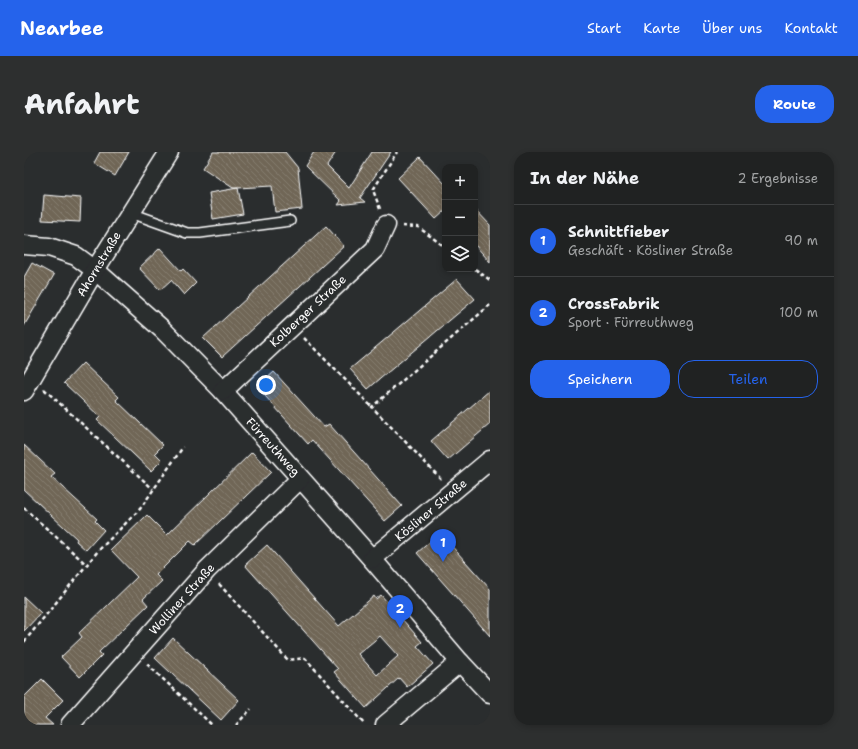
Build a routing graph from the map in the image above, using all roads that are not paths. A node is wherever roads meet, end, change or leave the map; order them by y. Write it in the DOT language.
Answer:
graph roads {
  1 [pos="169,152"];
  2 [pos="130,213"];
  3 [pos="290,222"];
  4 [pos="386,225"];
  5 [pos="24,245"];
  6 [pos="95,270"];
  7 [pos="28,384"];
  8 [pos="223,391"];
  9 [pos="490,460"];
  10 [pos="300,479"];
  11 [pos="372,559"];
  12 [pos="460,662"];
  13 [pos="490,694"];
  14 [pos="70,725"];
  15 [pos="385,725"];
  1 -- 2 [label="street, Ahornstraße"];
  2 -- 3 [label="lane"];
  2 -- 6 [label="street, Ahornstraße"];
  4 -- 8 [label="street, Kolberger Straße"];
  5 -- 6 [label="street, Fürreuthweg"];
  6 -- 7 [label="street, Ahornstraße"];
  6 -- 8 [label="street, Fürreuthweg"];
  8 -- 10 [label="street, Fürreuthweg"];
  9 -- 11 [label="street, Kösliner Straße"];
  10 -- 11 [label="street, Fürreuthweg"];
  10 -- 14 [label="street, Wolliner Straße"];
  11 -- 12 [label="street, Fürreuthweg"];
  12 -- 13 [label="street, Fürreuthweg"];
  12 -- 15 [label="street"];
}
